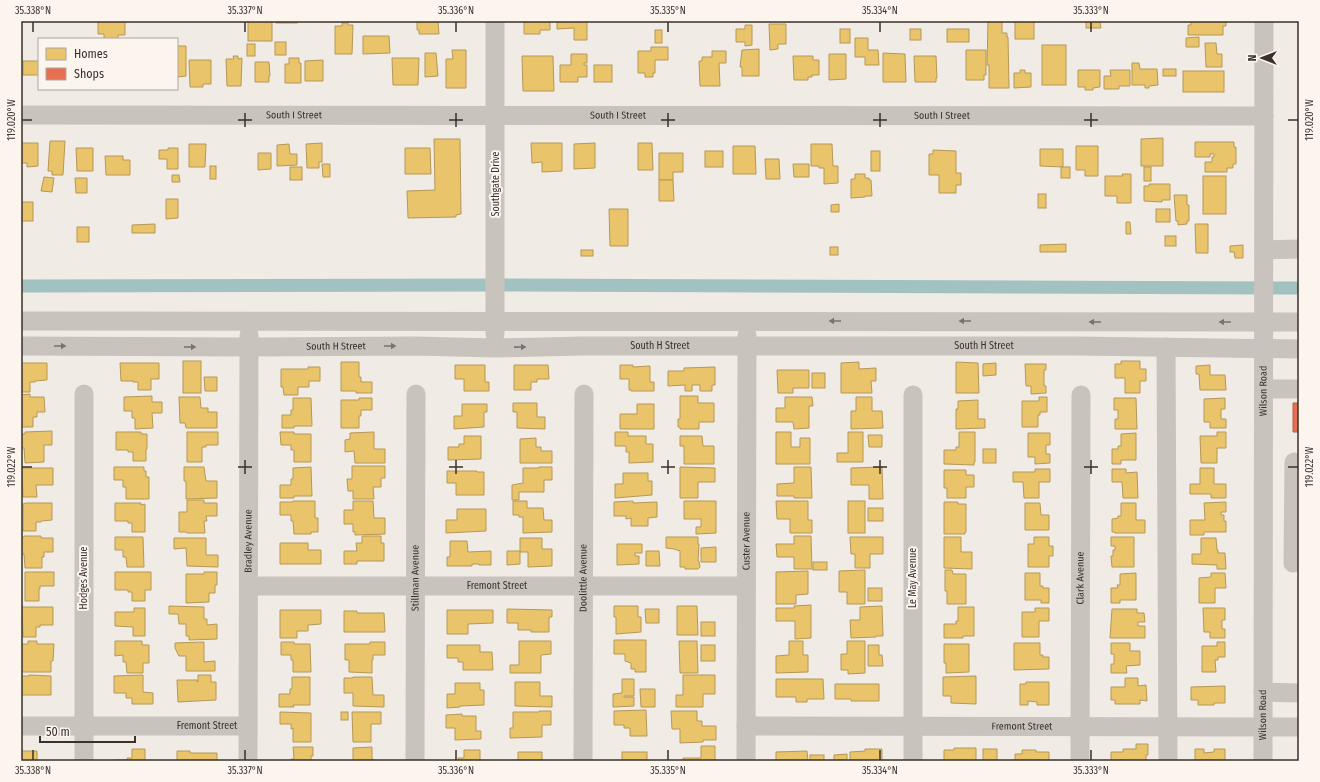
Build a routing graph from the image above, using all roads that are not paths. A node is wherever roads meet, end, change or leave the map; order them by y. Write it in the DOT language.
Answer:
graph roads {
  1 [pos="495,21"];
  2 [pos="1264,21"];
  3 [pos="21,115"];
  4 [pos="496,115"];
  5 [pos="1264,116"];
  6 [pos="1299,249"];
  7 [pos="1264,250"];
  8 [pos="21,321"];
  9 [pos="747,321"];
  10 [pos="250,322"];
  11 [pos="496,322"];
  12 [pos="1264,322"];
  13 [pos="1299,322"];
  14 [pos="21,346"];
  15 [pos="746,346"];
  16 [pos="249,347"];
  17 [pos="495,348"];
  18 [pos="1166,348"];
  19 [pos="1264,349"];
  20 [pos="1299,349"];
  21 [pos="1299,389"];
  22 [pos="1264,390"];
  23 [pos="84,394"];
  24 [pos="416,394"];
  25 [pos="584,394"];
  26 [pos="914,395"];
  27 [pos="1081,395"];
  28 [pos="1296,462"];
  29 [pos="1264,463"];
  30 [pos="1263,555"];
  31 [pos="1296,565"];
  32 [pos="249,586"];
  33 [pos="416,586"];
  34 [pos="583,586"];
  35 [pos="746,586"];
  36 [pos="1263,692"];
  37 [pos="1299,693"];
  38 [pos="21,726"];
  39 [pos="84,726"];
  40 [pos="248,726"];
  41 [pos="746,726"];
  42 [pos="913,726"];
  43 [pos="1080,726"];
  44 [pos="1168,726"];
  45 [pos="1263,726"];
  46 [pos="1299,727"];
  47 [pos="84,761"];
  48 [pos="248,761"];
  49 [pos="416,761"];
  50 [pos="583,761"];
  51 [pos="746,761"];
  52 [pos="913,761"];
  53 [pos="1080,761"];
  54 [pos="1168,761"];
  55 [pos="1263,761"];
  1 -- 4 [label="street, Southgate Drive"];
  2 -- 5 [label="street, Wilson Road"];
  3 -- 4 [label="street, South I Street"];
  4 -- 5 [label="street, South I Street"];
  4 -- 11 [label="street, Southgate Drive"];
  5 -- 7 [label="street, Wilson Road"];
  6 -- 7 [label="street"];
  7 -- 12 [label="street, Wilson Road"];
  8 -- 10 [label="street"];
  9 -- 11 [label="street"];
  12 -- 9 [label="street, one-way"];
  9 -- 15 [label="street, Custer Avenue"];
  10 -- 11 [label="street"];
  10 -- 16 [label="street, Bradley Avenue"];
  11 -- 17 [label="street, Southgate Drive"];
  12 -- 13 [label="street"];
  12 -- 19 [label="street, Wilson Road"];
  14 -- 16 [label="street, South H Street, one-way"];
  17 -- 15 [label="street, South H Street, one-way"];
  15 -- 18 [label="street, South H Street"];
  15 -- 35 [label="street, Custer Avenue"];
  16 -- 17 [label="street, South H Street, one-way"];
  16 -- 32 [label="street, Bradley Avenue"];
  18 -- 19 [label="street, South H Street"];
  18 -- 44 [label="street"];
  19 -- 20 [label="street, South H Street"];
  19 -- 22 [label="street, Wilson Road"];
  21 -- 22 [label="street"];
  22 -- 29 [label="street, Wilson Road"];
  23 -- 39 [label="street, Hodges Avenue"];
  24 -- 33 [label="street, Stillman Avenue"];
  25 -- 34 [label="street, Doolittle Avenue"];
  26 -- 42 [label="street, Le May Avenue"];
  27 -- 43 [label="street, Clark Avenue"];
  28 -- 29 [label="street"];
  28 -- 31 [label="street"];
  29 -- 30 [label="street, Wilson Road"];
  30 -- 31 [label="street"];
  30 -- 36 [label="street, Wilson Road"];
  32 -- 33 [label="street, Fremont Street"];
  32 -- 40 [label="street, Bradley Avenue"];
  33 -- 34 [label="street, Fremont Street"];
  33 -- 49 [label="street, Stillman Avenue"];
  34 -- 35 [label="street, Fremont Street"];
  34 -- 50 [label="street, Doolittle Avenue"];
  35 -- 41 [label="street, Custer Avenue"];
  36 -- 37 [label="street"];
  36 -- 45 [label="street, Wilson Road"];
  38 -- 39 [label="street, Fremont Street"];
  39 -- 40 [label="street, Fremont Street"];
  39 -- 47 [label="street, Hodges Avenue"];
  40 -- 48 [label="street, Bradley Avenue"];
  41 -- 42 [label="street, Fremont Street"];
  41 -- 51 [label="street, Custer Avenue"];
  42 -- 43 [label="street, Fremont Street"];
  42 -- 52 [label="street, Le May Avenue"];
  43 -- 44 [label="street, Fremont Street"];
  43 -- 53 [label="street, Clark Avenue"];
  44 -- 45 [label="street, Fremont Street"];
  44 -- 54 [label="street"];
  45 -- 46 [label="street, Fremont Street"];
  45 -- 55 [label="street, Wilson Road"];
}
